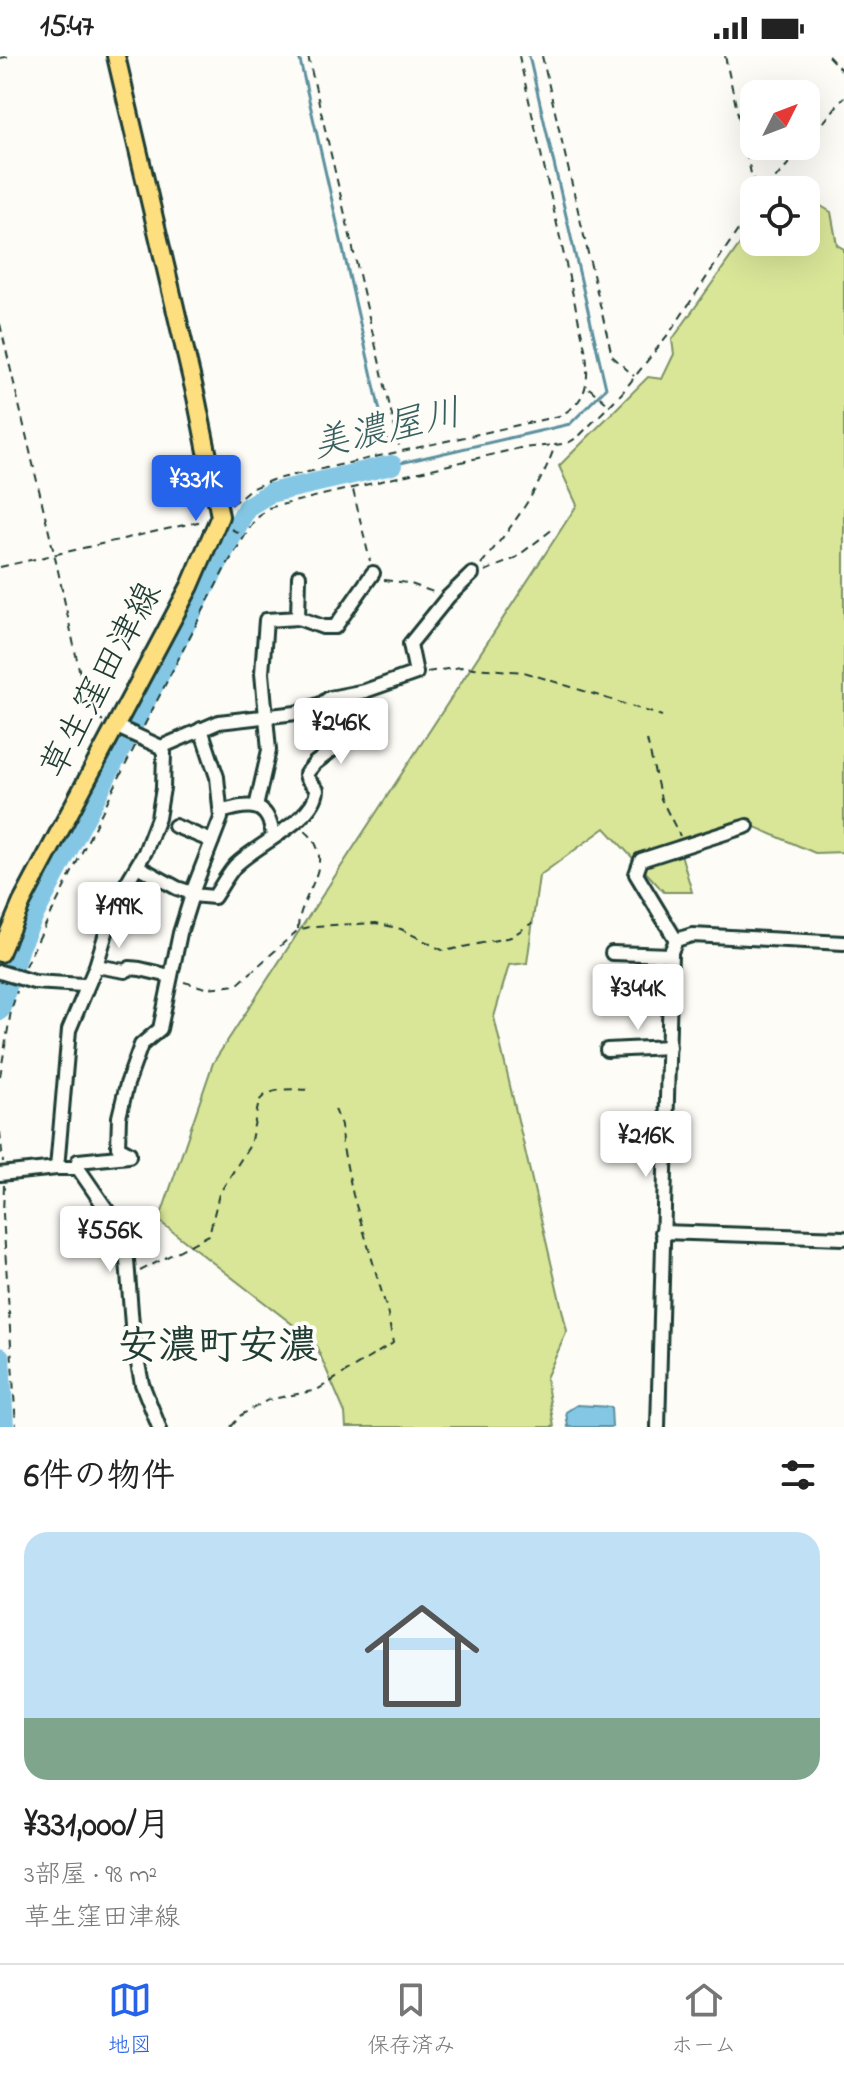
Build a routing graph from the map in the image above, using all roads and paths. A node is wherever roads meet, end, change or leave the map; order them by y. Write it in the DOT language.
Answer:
graph roads {
  1 [pos="10,56"];
  2 [pos="116,56"];
  3 [pos="308,56"];
  4 [pos="519,56"];
  5 [pos="542,56"];
  6 [pos="725,56"];
  7 [pos="828,56"];
  8 [pos="0,58"];
  9 [pos="844,73"];
  10 [pos="844,97"];
  11 [pos="820,127"];
  12 [pos="792,160"];
  13 [pos="752,176"];
  14 [pos="777,176"];
  15 [pos="740,227"];
  16 [pos="0,324"];
  17 [pos="635,377"];
  18 [pos="587,387"];
  19 [pos="609,405"];
  20 [pos="555,445"];
  21 [pos="400,451"];
  22 [pos="353,489"];
  23 [pos="226,522"];
  24 [pos="553,529"];
  25 [pos="244,536"];
  26 [pos="54,555"];
  27 [pos="0,567"];
  28 [pos="373,573"];
  29 [pos="472,574"];
  30 [pos="299,576"];
  31 [pos="448,597"];
  32 [pos="298,618"];
  33 [pos="416,673"];
  34 [pos="328,699"];
  35 [pos="662,716"];
  36 [pos="266,717"];
  37 [pos="114,727"];
  38 [pos="201,729"];
  39 [pos="139,738"];
  40 [pos="647,740"];
  41 [pos="161,747"];
  42 [pos="256,807"];
  43 [pos="221,812"];
  44 [pos="295,822"];
  45 [pos="175,826"];
  46 [pos="747,826"];
  47 [pos="273,837"];
  48 [pos="212,841"];
  49 [pos="684,846"];
  50 [pos="137,866"];
  51 [pos="192,894"];
  52 [pos="532,923"];
  53 [pos="298,930"];
  54 [pos="676,940"];
  55 [pos="844,943"];
  56 [pos="0,953"];
  57 [pos="612,953"];
  58 [pos="671,955"];
  59 [pos="96,966"];
  60 [pos="0,972"];
  61 [pos="20,978"];
  62 [pos="170,979"];
  63 [pos="86,988"];
  64 [pos="669,1047"];
  65 [pos="607,1050"];
  66 [pos="0,1076"];
  67 [pos="310,1090"];
  68 [pos="335,1109"];
  69 [pos="0,1132"];
  70 [pos="57,1168"];
  71 [pos="78,1168"];
  72 [pos="1,1174"];
  73 [pos="662,1232"];
  74 [pos="844,1238"];
  75 [pos="128,1276"];
  76 [pos="16,1427"];
  77 [pos="159,1427"];
  78 [pos="231,1427"];
  79 [pos="658,1427"];
  1 -- 8 [label="path"];
  2 -- 23 [label="main road"];
  3 -- 21 [label="path"];
  4 -- 18 [label="path"];
  5 -- 17 [label="path"];
  6 -- 13 [label="path"];
  7 -- 9 [label="path"];
  10 -- 11 [label="path"];
  12 -- 14 [label="path"];
  15 -- 17 [label="path"];
  16 -- 26 [label="path"];
  17 -- 19 [label="path"];
  18 -- 19 [label="path"];
  18 -- 21 [label="path"];
  19 -- 20 [label="path"];
  20 -- 22 [label="path"];
  20 -- 29 [label="path"];
  21 -- 23 [label="path"];
  22 -- 25 [label="path"];
  22 -- 28 [label="path"];
  23 -- 25 [label="path"];
  23 -- 26 [label="path"];
  23 -- 37 [label="main road, 草生窪田津線"];
  24 -- 29 [label="path"];
  25 -- 39 [label="path"];
  26 -- 27 [label="path"];
  26 -- 37 [label="path"];
  28 -- 31 [label="path"];
  28 -- 32 [label="street"];
  29 -- 31 [label="street"];
  30 -- 32 [label="street"];
  31 -- 33 [label="street"];
  32 -- 36 [label="street"];
  33 -- 34 [label="street"];
  33 -- 35 [label="path"];
  34 -- 36 [label="street"];
  34 -- 44 [label="street"];
  36 -- 38 [label="street"];
  36 -- 42 [label="street"];
  37 -- 39 [label="street"];
  37 -- 56 [label="main road, 草生窪田津線"];
  38 -- 41 [label="street"];
  38 -- 43 [label="street"];
  39 -- 41 [label="street"];
  39 -- 61 [label="path"];
  40 -- 49 [label="path"];
  41 -- 50 [label="street"];
  42 -- 43 [label="street"];
  42 -- 47 [label="street"];
  43 -- 48 [label="street"];
  44 -- 47 [label="street"];
  44 -- 53 [label="path"];
  45 -- 48 [label="street"];
  46 -- 49 [label="street"];
  47 -- 51 [label="street"];
  48 -- 51 [label="street"];
  49 -- 54 [label="street"];
  50 -- 51 [label="street"];
  50 -- 59 [label="street"];
  51 -- 62 [label="street"];
  52 -- 53 [label="path"];
  53 -- 62 [label="path"];
  54 -- 55 [label="street"];
  54 -- 58 [label="street"];
  57 -- 58 [label="street"];
  58 -- 64 [label="street"];
  59 -- 62 [label="street"];
  59 -- 63 [label="street"];
  60 -- 61 [label="street"];
  61 -- 63 [label="street"];
  61 -- 66 [label="path"];
  62 -- 71 [label="street"];
  63 -- 70 [label="street"];
  64 -- 65 [label="street"];
  64 -- 73 [label="street"];
  67 -- 75 [label="path"];
  68 -- 78 [label="path"];
  69 -- 72 [label="path"];
  70 -- 71 [label="street"];
  70 -- 72 [label="street"];
  71 -- 75 [label="street"];
  72 -- 76 [label="path"];
  73 -- 74 [label="street"];
  73 -- 79 [label="street"];
  75 -- 77 [label="street"];
}
